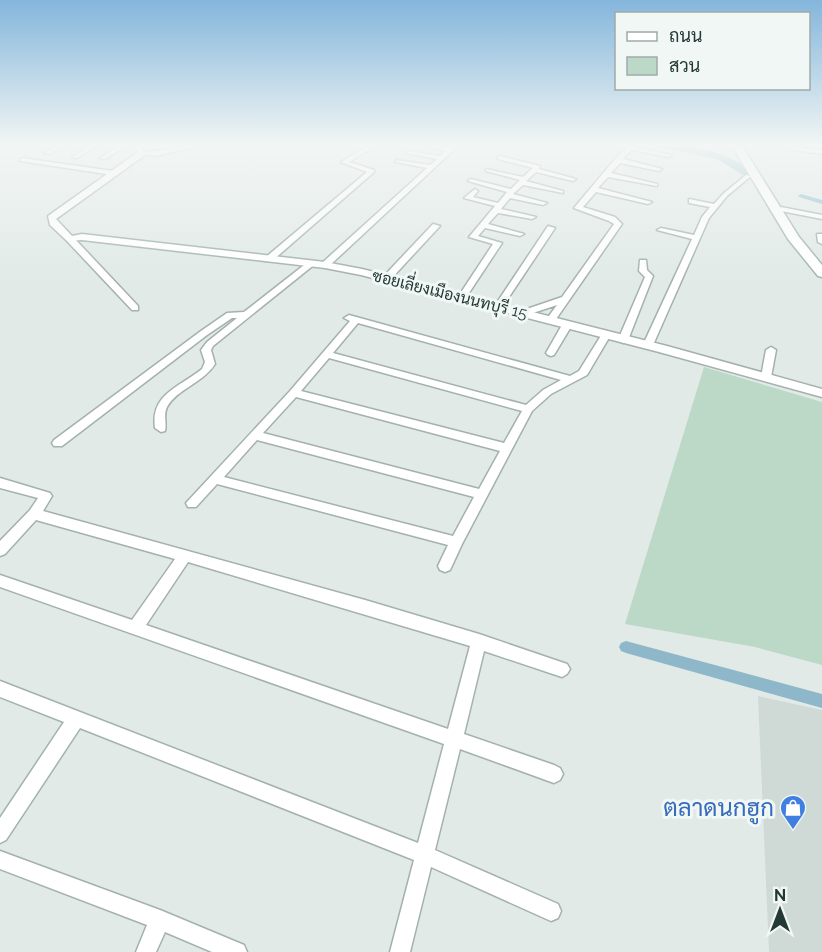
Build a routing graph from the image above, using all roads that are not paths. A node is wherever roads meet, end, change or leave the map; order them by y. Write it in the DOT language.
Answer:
graph roads {
  1 [pos="88,190"];
  2 [pos="349,190"];
  3 [pos="405,190"];
  4 [pos="502,190"];
  5 [pos="513,190"];
  6 [pos="556,190"];
  7 [pos="592,190"];
  8 [pos="599,190"];
  9 [pos="732,190"];
  10 [pos="764,190"];
  11 [pos="773,190"];
  12 [pos="475,191"];
  13 [pos="561,192"];
  14 [pos="510,193"];
  15 [pos="692,201"];
  16 [pos="648,202"];
  17 [pos="543,203"];
  18 [pos="714,206"];
  19 [pos="497,207"];
  20 [pos="784,209"];
  21 [pos="532,217"];
  22 [pos="822,217"];
  23 [pos="484,225"];
  24 [pos="436,226"];
  25 [pos="551,228"];
  26 [pos="661,230"];
  27 [pos="520,234"];
  28 [pos="70,238"];
  29 [pos="697,238"];
  30 [pos="268,259"];
  31 [pos="643,262"];
  32 [pos="822,262"];
  33 [pos="311,264"];
  34 [pos="325,264"];
  35 [pos="822,273"];
  36 [pos="386,279"];
  37 [pos="462,297"];
  38 [pos="566,299"];
  39 [pos="498,307"];
  40 [pos="135,308"];
  41 [pos="524,313"];
  42 [pos="245,315"];
  43 [pos="551,320"];
  44 [pos="567,325"];
  45 [pos="605,336"];
  46 [pos="623,340"];
  47 [pos="648,345"];
  48 [pos="771,350"];
  49 [pos="551,353"];
  50 [pos="327,355"];
  51 [pos="766,377"];
  52 [pos="570,379"];
  53 [pos="294,393"];
  54 [pos="822,393"];
  55 [pos="528,409"];
  56 [pos="161,428"];
  57 [pos="254,435"];
  58 [pos="58,442"];
  59 [pos="505,448"];
  60 [pos="214,479"];
  61 [pos="0,483"];
  62 [pos="481,494"];
  63 [pos="192,502"];
  64 [pos="34,514"];
  65 [pos="456,542"];
  66 [pos="0,550"];
  67 [pos="184,555"];
  68 [pos="446,566"];
  69 [pos="0,581"];
  70 [pos="135,629"];
  71 [pos="479,641"];
  72 [pos="562,669"];
  73 [pos="0,689"];
  74 [pos="76,719"];
  75 [pos="454,739"];
  76 [pos="554,774"];
  77 [pos="0,834"];
  78 [pos="423,854"];
  79 [pos="0,860"];
  80 [pos="551,911"];
  81 [pos="160,920"];
  82 [pos="146,952"];
  83 [pos="237,952"];
  84 [pos="400,952"];
  1 -- 28 [label="street"];
  2 -- 30 [label="street"];
  3 -- 34 [label="street"];
  4 -- 14 [label="street"];
  5 -- 14 [label="street"];
  6 -- 13 [label="street"];
  7 -- 38 [label="street"];
  8 -- 16 [label="street"];
  9 -- 18 [label="street"];
  10 -- 35 [label="main road"];
  11 -- 20 [label="main road"];
  12 -- 19 [label="street"];
  14 -- 17 [label="street"];
  14 -- 19 [label="street"];
  15 -- 18 [label="street"];
  18 -- 29 [label="street"];
  19 -- 21 [label="street"];
  19 -- 23 [label="street"];
  20 -- 22 [label="street"];
  20 -- 32 [label="main road"];
  23 -- 27 [label="street"];
  23 -- 37 [label="street"];
  24 -- 36 [label="street"];
  25 -- 39 [label="street"];
  26 -- 29 [label="street"];
  28 -- 30 [label="street, ซอยเลี่ยงเมืองนนทบุรี 15"];
  28 -- 40 [label="street"];
  29 -- 47 [label="street"];
  30 -- 33 [label="street, ซอยเลี่ยงเมืองนนทบุรี 15"];
  31 -- 46 [label="street"];
  33 -- 34 [label="street, ซอยเลี่ยงเมืองนนทบุรี 15"];
  33 -- 42 [label="street"];
  34 -- 36 [label="street, ซอยเลี่ยงเมืองนนทบุรี 15"];
  36 -- 37 [label="street, ซอยเลี่ยงเมืองนนทบุรี 15"];
  37 -- 39 [label="street, ซอยเลี่ยงเมืองนนทบุรี 15"];
  38 -- 41 [label="street"];
  38 -- 43 [label="street"];
  39 -- 41 [label="street, ซอยเลี่ยงเมืองนนทบุรี 15"];
  41 -- 43 [label="street, ซอยเลี่ยงเมืองนนทบุรี 15"];
  42 -- 56 [label="street"];
  42 -- 58 [label="street"];
  43 -- 44 [label="street, ซอยเลี่ยงเมืองนนทบุรี 15"];
  44 -- 45 [label="street, ซอยเลี่ยงเมืองนนทบุรี 15"];
  44 -- 49 [label="street"];
  45 -- 46 [label="street, ซอยเลี่ยงเมืองนนทบุรี 15"];
  45 -- 52 [label="street"];
  46 -- 47 [label="street, ซอยเลี่ยงเมืองนนทบุรี 15"];
  47 -- 51 [label="street, ซอยเลี่ยงเมืองนนทบุรี 15"];
  48 -- 51 [label="street"];
  50 -- 52 [label="street"];
  50 -- 53 [label="street"];
  50 -- 55 [label="street"];
  51 -- 54 [label="street, ซอยเลี่ยงเมืองนนทบุรี 15"];
  52 -- 55 [label="street"];
  53 -- 57 [label="street"];
  53 -- 59 [label="street"];
  55 -- 59 [label="street"];
  57 -- 60 [label="street"];
  57 -- 62 [label="street"];
  59 -- 62 [label="street"];
  60 -- 63 [label="street"];
  60 -- 65 [label="street"];
  61 -- 64 [label="street"];
  62 -- 65 [label="street"];
  64 -- 66 [label="street"];
  64 -- 67 [label="street"];
  65 -- 68 [label="street"];
  67 -- 70 [label="street"];
  67 -- 71 [label="street"];
  69 -- 70 [label="street"];
  70 -- 75 [label="street"];
  71 -- 72 [label="street"];
  71 -- 75 [label="street"];
  73 -- 74 [label="street"];
  74 -- 77 [label="street"];
  74 -- 78 [label="street"];
  75 -- 76 [label="street"];
  75 -- 78 [label="street"];
  78 -- 80 [label="street"];
  78 -- 84 [label="street"];
  79 -- 81 [label="street"];
  81 -- 82 [label="street"];
  81 -- 83 [label="street"];
}
